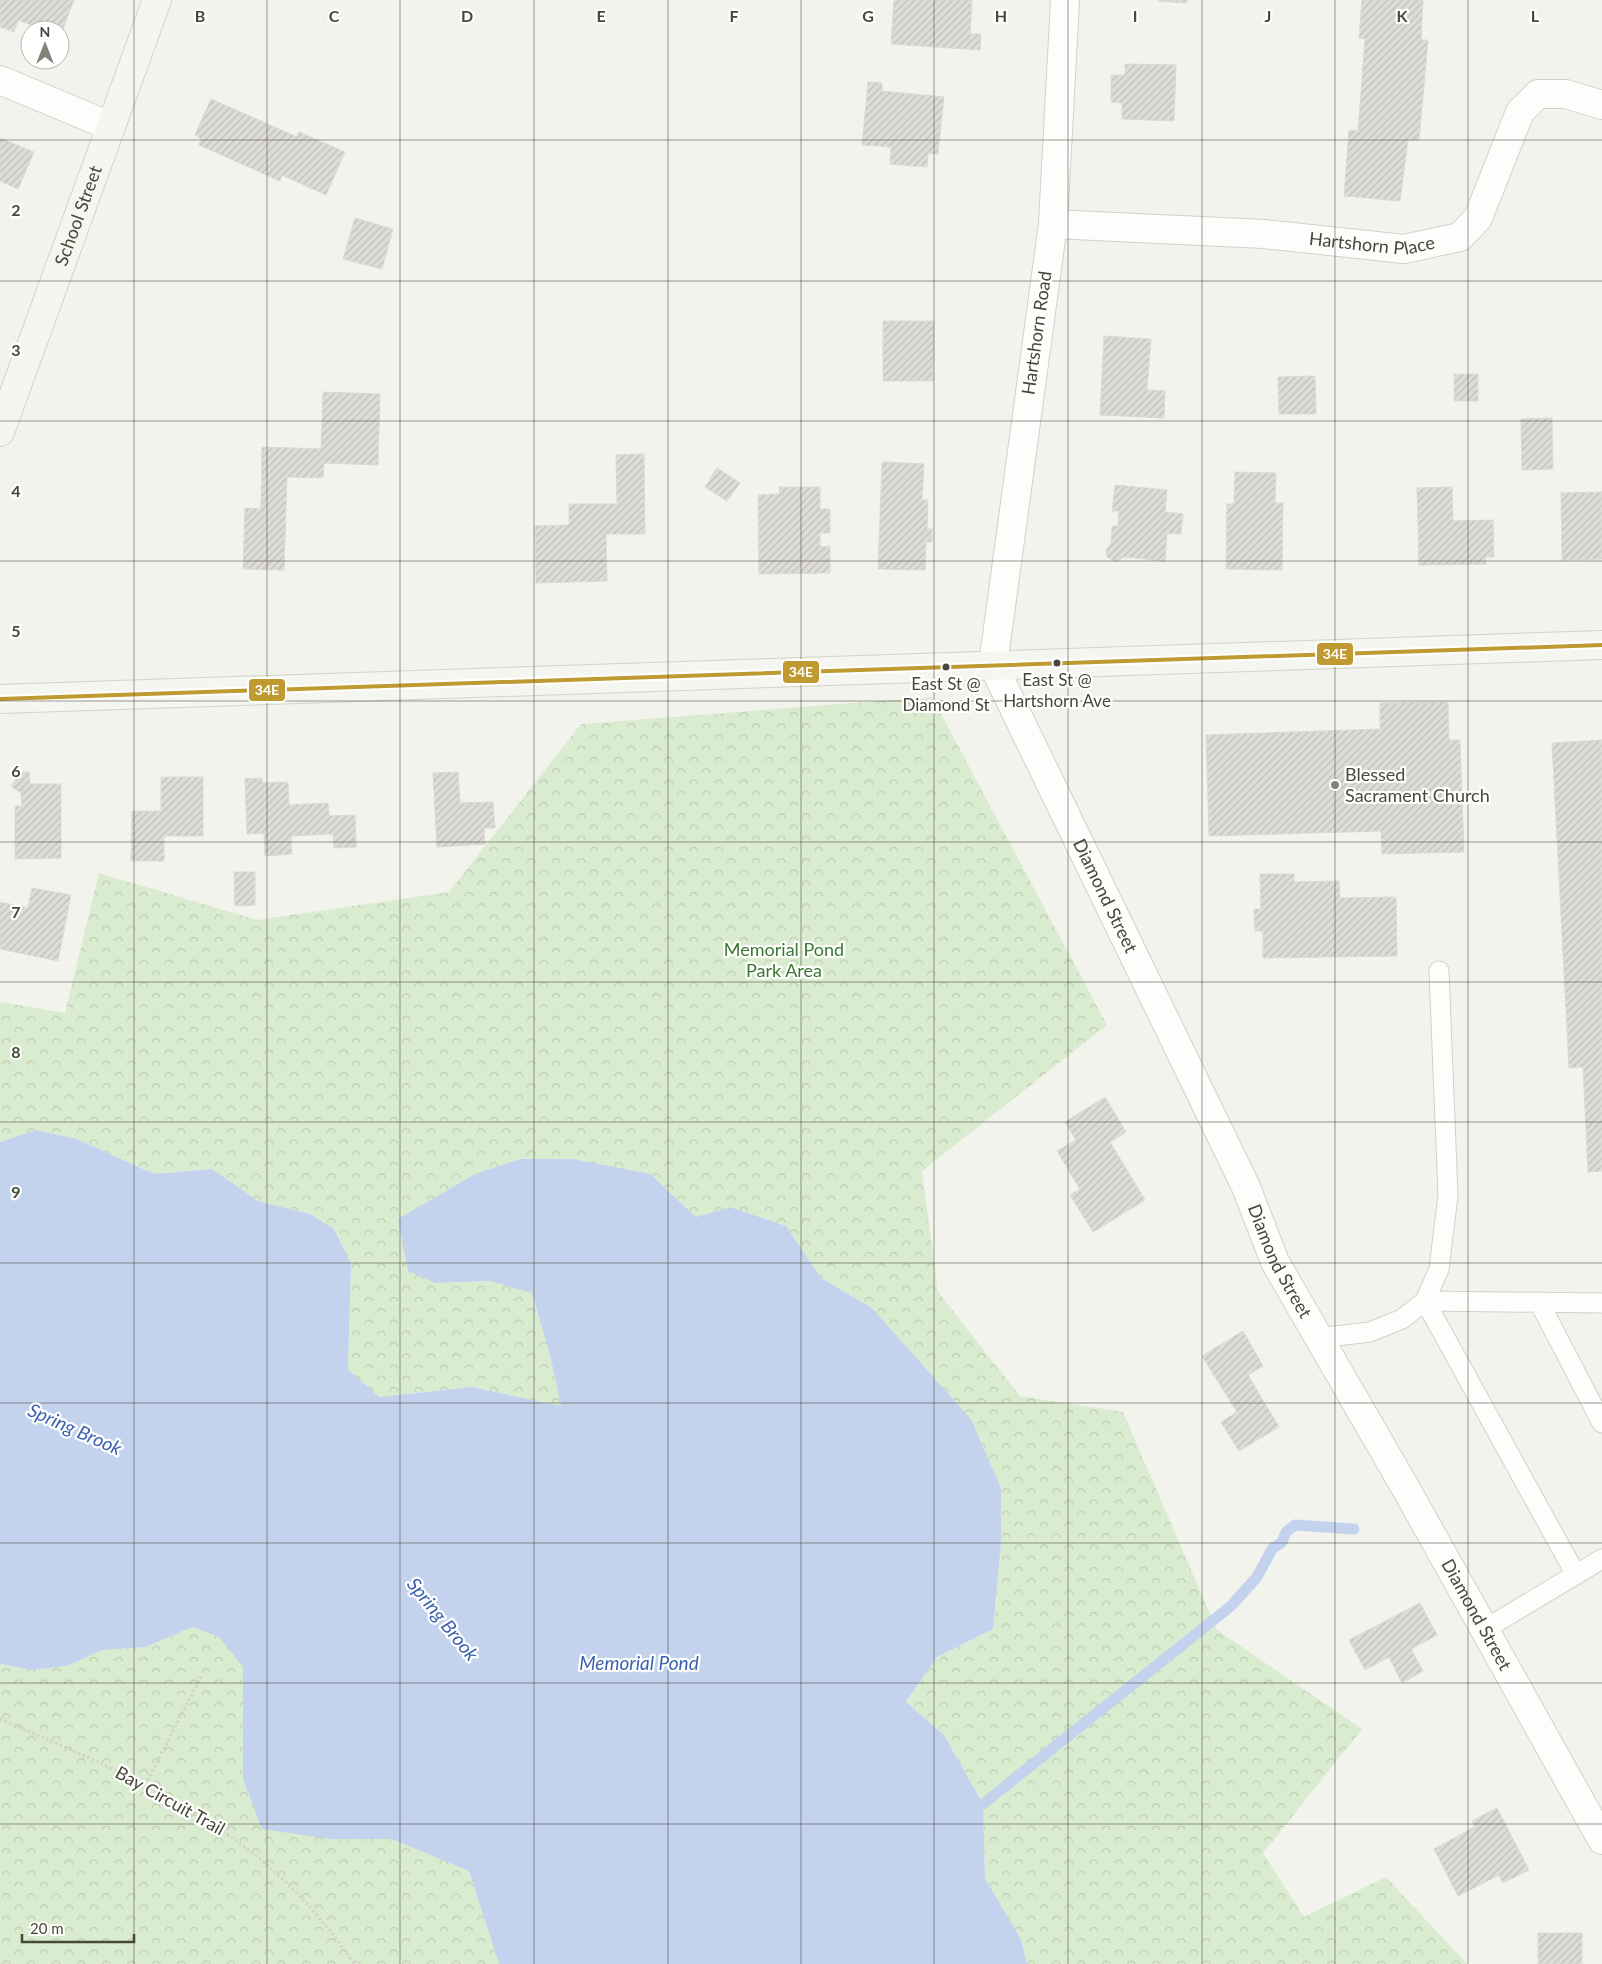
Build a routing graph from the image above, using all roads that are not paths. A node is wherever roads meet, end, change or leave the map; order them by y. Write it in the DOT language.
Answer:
graph roads {
  1 [pos="157,0"];
  2 [pos="1065,0"];
  3 [pos="0,80"];
  4 [pos="1602,105"];
  5 [pos="110,126"];
  6 [pos="1053,224"];
  7 [pos="0,432"];
  8 [pos="1602,645"];
  9 [pos="993,666"];
  10 [pos="0,699"];
  11 [pos="1439,971"];
  12 [pos="1425,1300"];
  13 [pos="1539,1302"];
  14 [pos="1602,1303"];
  15 [pos="1319,1338"];
  16 [pos="1602,1423"];
  17 [pos="1602,1559"];
  18 [pos="1576,1574"];
  19 [pos="1484,1629"];
  20 [pos="1602,1840"];
  1 -- 5 [label="main road, School Street"];
  2 -- 6 [label="street, Hartshorn Road"];
  3 -- 5 [label="street"];
  4 -- 6 [label="street, Hartshorn Place"];
  5 -- 7 [label="main road, School Street"];
  6 -- 9 [label="street, Hartshorn Road"];
  8 -- 9 [label="main road"];
  9 -- 10 [label="main road"];
  9 -- 15 [label="street, Diamond Street"];
  11 -- 12 [label="lane"];
  12 -- 13 [label="lane"];
  12 -- 15 [label="lane"];
  12 -- 18 [label="lane"];
  13 -- 14 [label="lane"];
  13 -- 16 [label="lane"];
  15 -- 19 [label="street, Diamond Street"];
  17 -- 18 [label="lane"];
  18 -- 19 [label="lane"];
  19 -- 20 [label="street, Diamond Street"];
}
